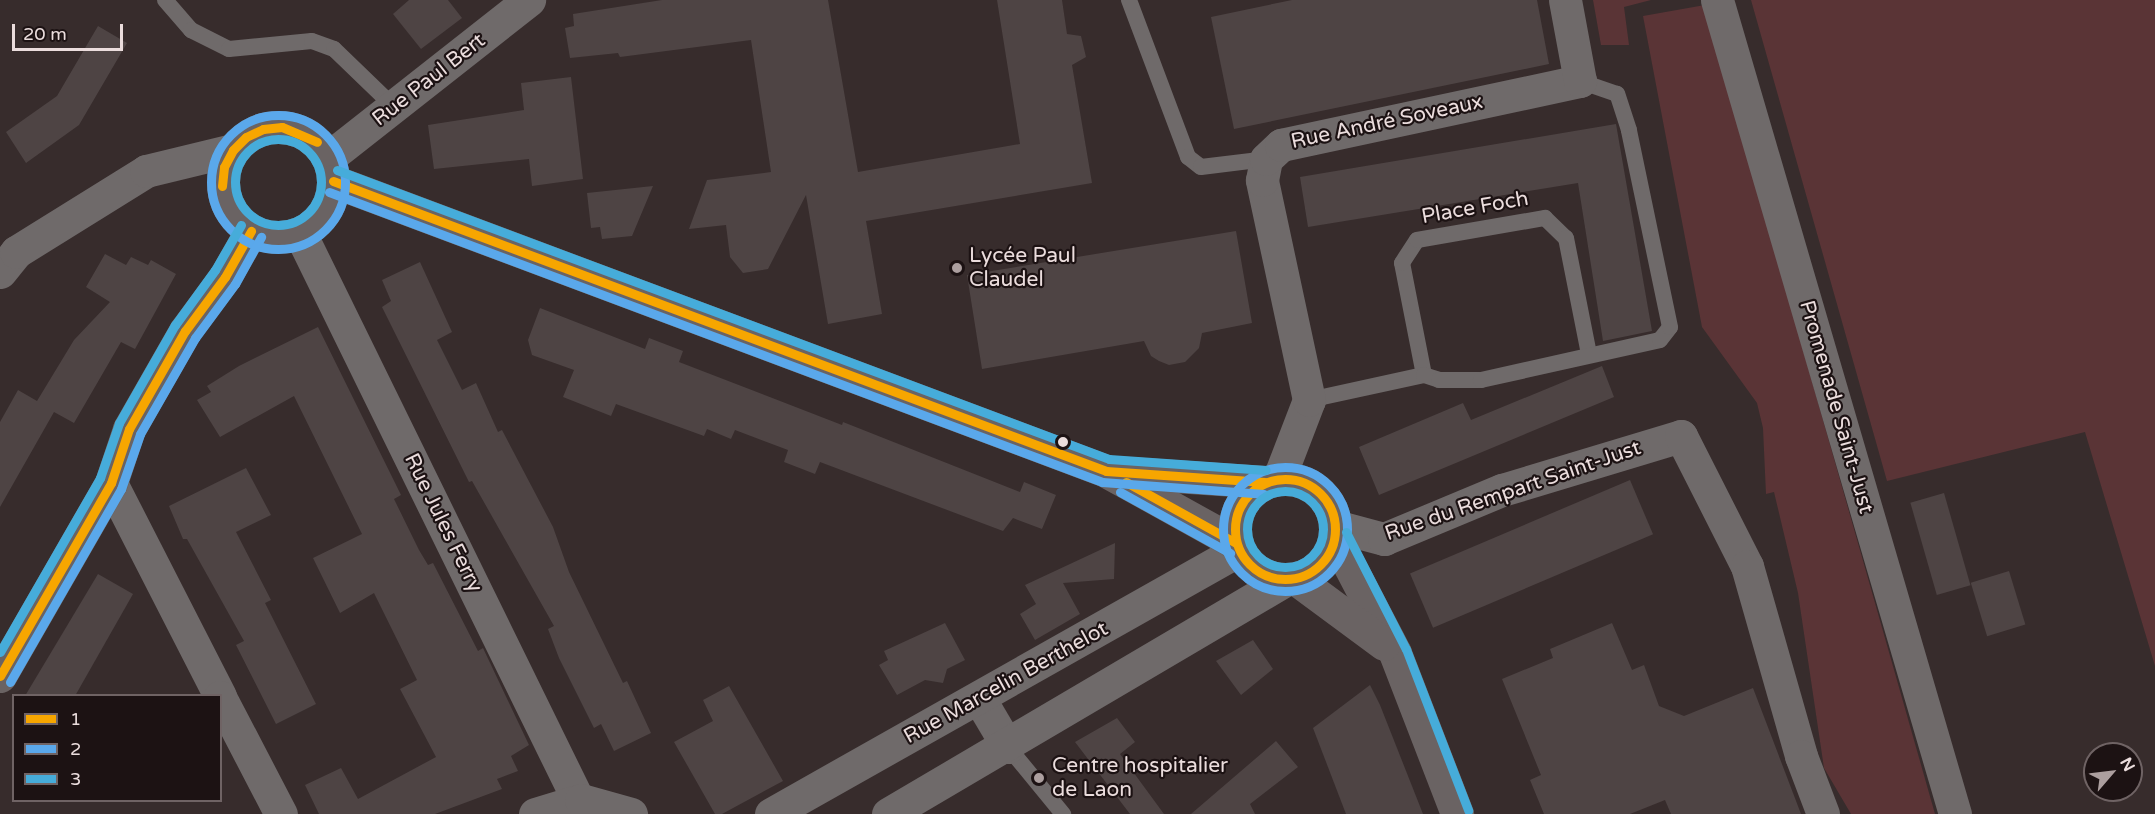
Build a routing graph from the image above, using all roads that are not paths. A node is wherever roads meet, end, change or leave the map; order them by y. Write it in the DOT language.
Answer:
graph roads {
  1 [pos="165,0"];
  2 [pos="528,0"];
  3 [pos="1129,0"];
  4 [pos="1565,0"];
  5 [pos="1717,0"];
  6 [pos="1580,81"];
  7 [pos="395,108"];
  8 [pos="232,150"];
  9 [pos="1266,159"];
  10 [pos="331,169"];
  11 [pos="251,231"];
  12 [pos="300,234"];
  13 [pos="0,272"];
  14 [pos="1589,354"];
  15 [pos="1424,375"];
  16 [pos="1309,400"];
  17 [pos="1106,471"];
  18 [pos="1272,480"];
  19 [pos="111,483"];
  20 [pos="1335,532"];
  21 [pos="1238,547"];
  22 [pos="1291,579"];
  23 [pos="1395,653"];
  24 [pos="0,676"];
  25 [pos="219,694"];
  26 [pos="980,698"];
  27 [pos="222,700"];
  28 [pos="1008,747"];
  29 [pos="583,807"];
  30 [pos="281,814"];
  31 [pos="536,814"];
  32 [pos="631,814"];
  33 [pos="771,814"];
  34 [pos="888,814"];
  35 [pos="1063,814"];
  36 [pos="1457,814"];
  37 [pos="1823,814"];
  38 [pos="1955,814"];
  1 -- 7 [label="lane"];
  2 -- 7 [label="street, Rue Paul Bert"];
  3 -- 9 [label="lane"];
  4 -- 6 [label="street"];
  5 -- 38 [label="street, Promenade Saint-Just"];
  6 -- 9 [label="street, Rue André Soveaux"];
  6 -- 14 [label="lane"];
  7 -- 10 [label="street, Rue Paul Bert"];
  8 -- 10 [label="street"];
  8 -- 11 [label="street"];
  8 -- 13 [label="street"];
  9 -- 16 [label="street, Rue André Soveaux"];
  10 -- 12 [label="street"];
  10 -- 17 [label="street"];
  11 -- 12 [label="street"];
  11 -- 19 [label="street"];
  12 -- 29 [label="street, Rue Jules Ferry"];
  14 -- 15 [label="lane"];
  14 -- 15 [label="lane, Place Foch"];
  15 -- 16 [label="lane"];
  16 -- 18 [label="street"];
  17 -- 18 [label="street"];
  17 -- 21 [label="street"];
  18 -- 20 [label="street"];
  18 -- 21 [label="street"];
  19 -- 24 [label="street"];
  19 -- 25 [label="street"];
  20 -- 22 [label="street"];
  20 -- 23 [label="street"];
  20 -- 37 [label="street, Rue du Rempart Saint-Just"];
  21 -- 22 [label="street"];
  21 -- 26 [label="street, Rue Marcelin Berthelot"];
  22 -- 23 [label="street"];
  22 -- 28 [label="street"];
  23 -- 36 [label="street"];
  26 -- 28 [label="street"];
  26 -- 33 [label="street, Rue Marcelin Berthelot"];
  27 -- 30 [label="street"];
  28 -- 34 [label="street"];
  28 -- 35 [label="lane"];
  29 -- 31 [label="street"];
  29 -- 32 [label="street"];
}
